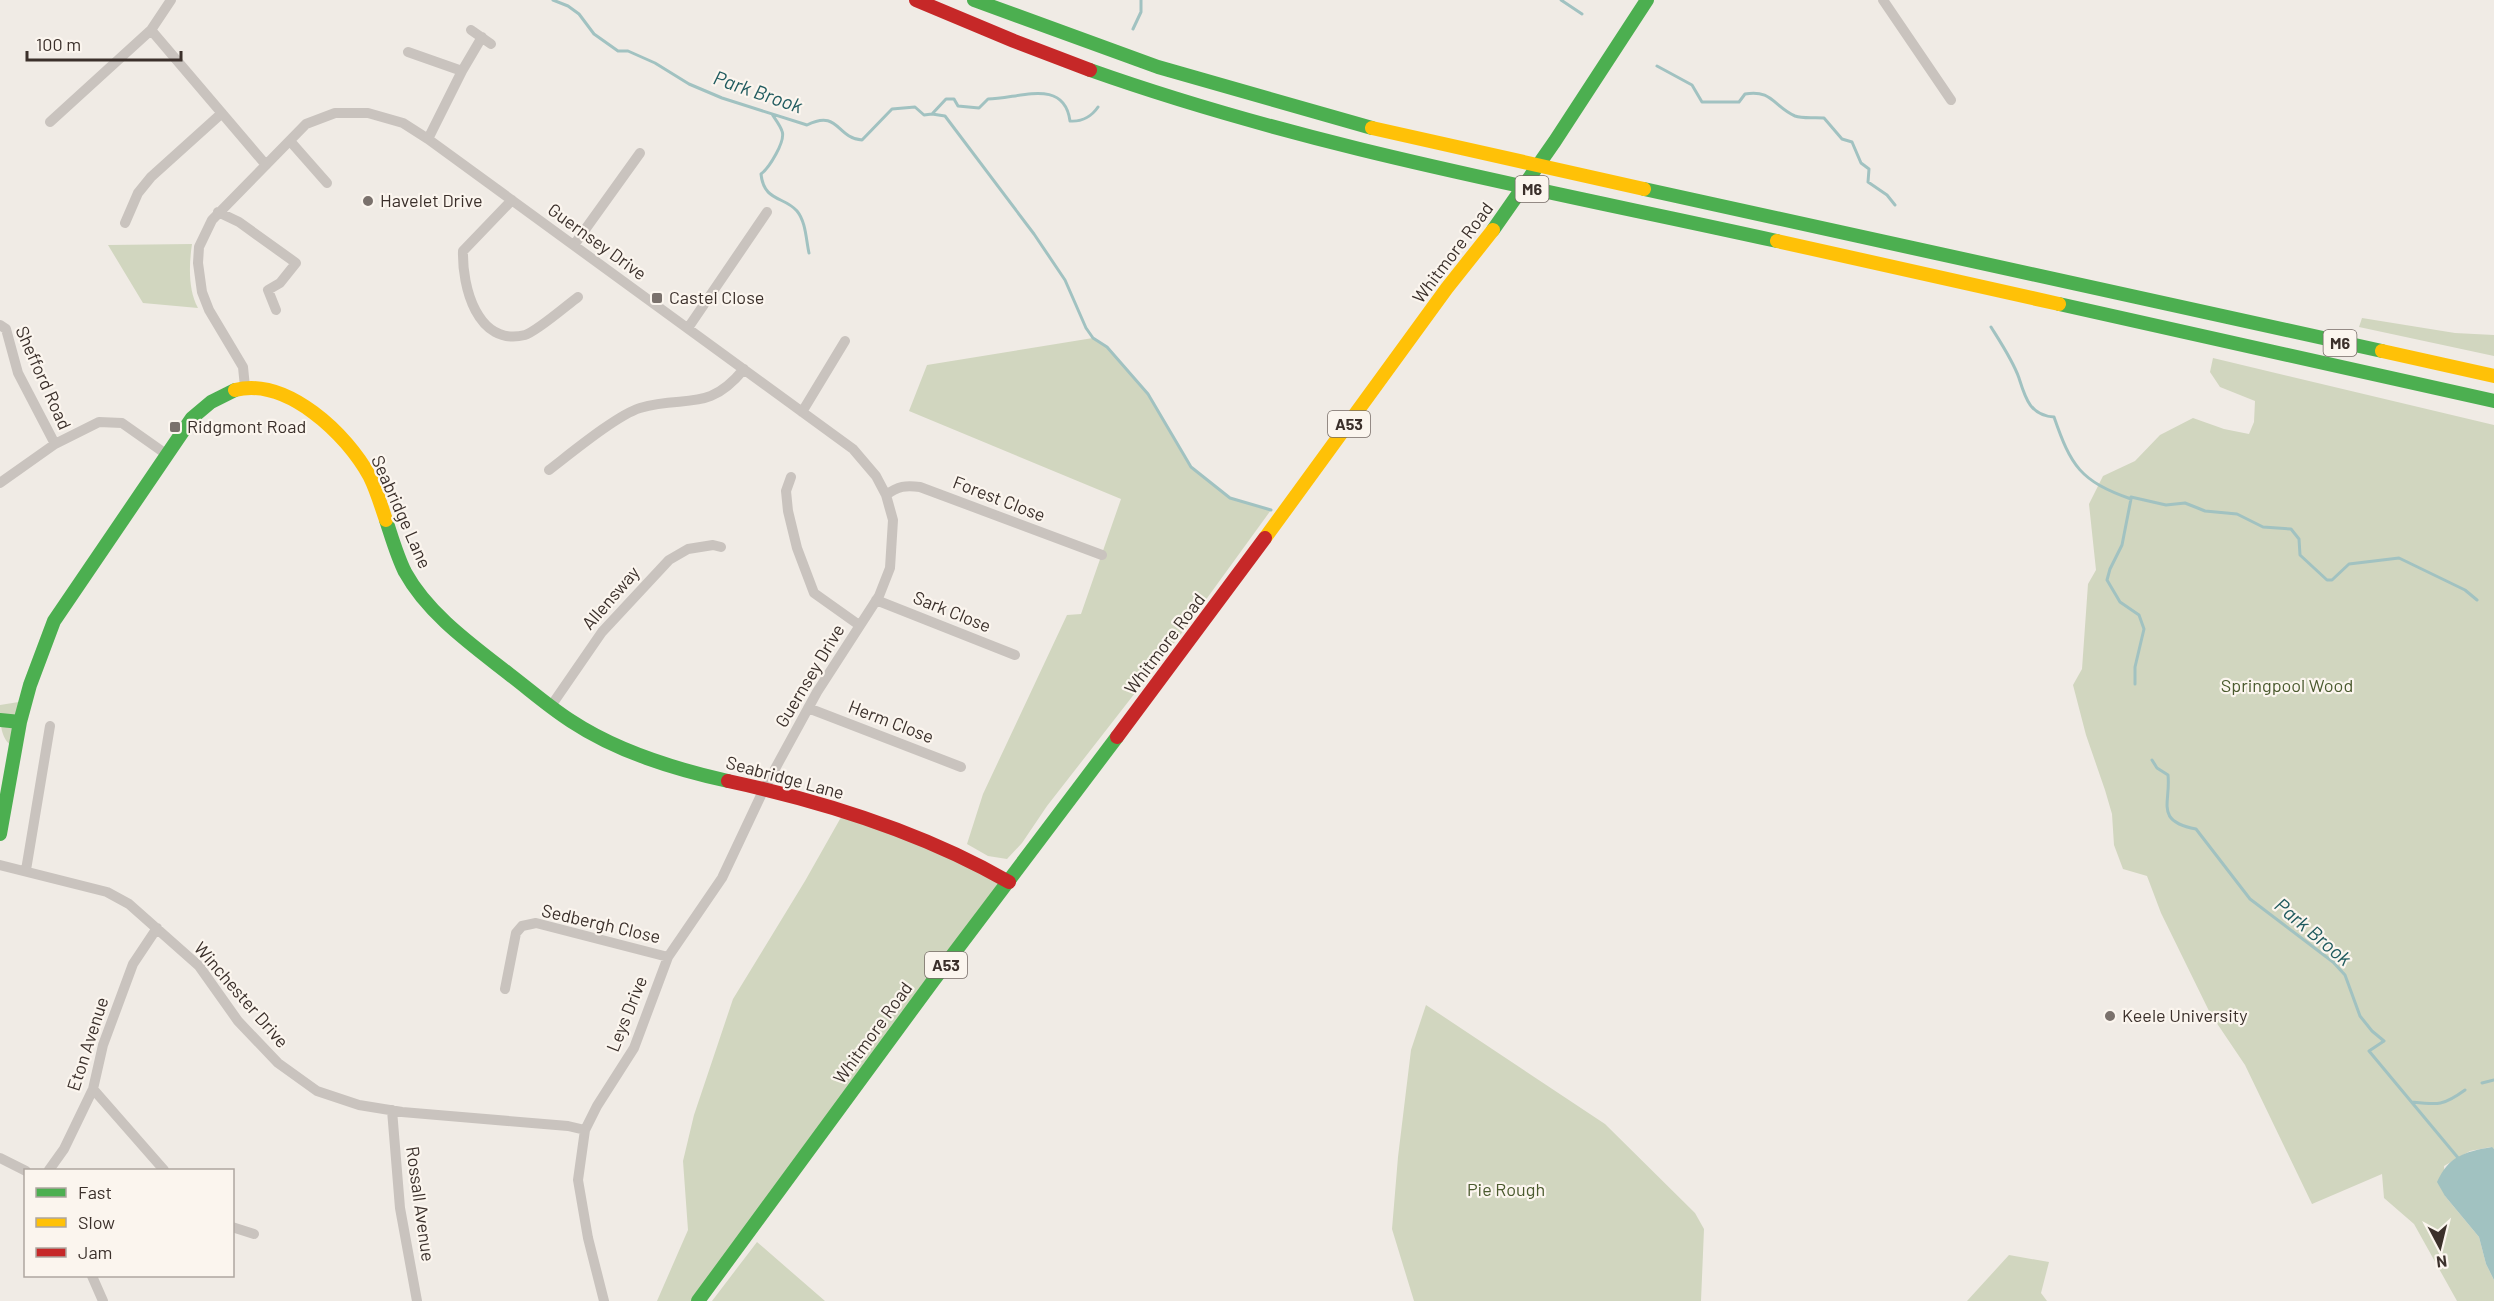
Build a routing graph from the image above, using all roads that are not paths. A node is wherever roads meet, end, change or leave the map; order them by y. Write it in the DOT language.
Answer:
graph roads {
  1 [pos="171,0"];
  2 [pos="916,0"];
  3 [pos="974,0"];
  4 [pos="1647,0"];
  5 [pos="1883,0"];
  6 [pos="151,30"];
  7 [pos="471,30"];
  8 [pos="408,52"];
  9 [pos="462,71"];
  10 [pos="1951,100"];
  11 [pos="222,113"];
  12 [pos="50,122"];
  13 [pos="428,139"];
  14 [pos="290,141"];
  15 [pos="640,153"];
  16 [pos="266,165"];
  17 [pos="327,183"];
  18 [pos="512,200"];
  19 [pos="218,212"];
  20 [pos="767,212"];
  21 [pos="125,224"];
  22 [pos="574,246"];
  23 [pos="578,297"];
  24 [pos="276,310"];
  25 [pos="0,326"];
  26 [pos="687,328"];
  27 [pos="845,341"];
  28 [pos="744,369"];
  29 [pos="2494,376"];
  30 [pos="245,387"];
  31 [pos="2494,401"];
  32 [pos="802,412"];
  33 [pos="55,444"];
  34 [pos="166,454"];
  35 [pos="549,470"];
  36 [pos="791,477"];
  37 [pos="0,483"];
  38 [pos="886,495"];
  39 [pos="721,547"];
  40 [pos="1102,555"];
  41 [pos="876,600"];
  42 [pos="859,625"];
  43 [pos="1015,655"];
  44 [pos="551,706"];
  45 [pos="808,708"];
  46 [pos="0,720"];
  47 [pos="20,722"];
  48 [pos="50,726"];
  49 [pos="961,767"];
  50 [pos="5,778"];
  51 [pos="764,789"];
  52 [pos="0,832"];
  53 [pos="0,865"];
  54 [pos="26,870"];
  55 [pos="1009,882"];
  56 [pos="158,928"];
  57 [pos="668,957"];
  58 [pos="506,989"];
  59 [pos="93,1089"];
  60 [pos="392,1110"];
  61 [pos="585,1130"];
  62 [pos="0,1158"];
  63 [pos="50,1169"];
  64 [pos="163,1169"];
  65 [pos="24,1170"];
  66 [pos="234,1228"];
  67 [pos="254,1234"];
  68 [pos="93,1277"];
  69 [pos="103,1301"];
  70 [pos="417,1301"];
  71 [pos="604,1301"];
  72 [pos="698,1301"];
  1 -- 6 [label="street"];
  2 -- 31 [label="main road, M6"];
  3 -- 29 [label="main road, M6"];
  4 -- 55 [label="main road, Whitmore Road / A53"];
  5 -- 10 [label="street"];
  6 -- 11 [label="street"];
  6 -- 12 [label="street"];
  7 -- 9 [label="street"];
  8 -- 9 [label="street"];
  9 -- 13 [label="street"];
  11 -- 16 [label="street"];
  11 -- 21 [label="street"];
  13 -- 14 [label="street, Guernsey Drive"];
  13 -- 18 [label="street, Guernsey Drive"];
  14 -- 16 [label="street, Guernsey Drive"];
  14 -- 17 [label="street"];
  15 -- 22 [label="street"];
  16 -- 19 [label="street, Guernsey Drive"];
  18 -- 22 [label="street, Guernsey Drive"];
  18 -- 23 [label="street"];
  19 -- 24 [label="street"];
  19 -- 30 [label="street, Guernsey Drive"];
  20 -- 26 [label="street"];
  22 -- 26 [label="street, Guernsey Drive"];
  25 -- 33 [label="street, Shefford Road"];
  26 -- 28 [label="street, Guernsey Drive"];
  27 -- 32 [label="street"];
  28 -- 32 [label="street, Guernsey Drive"];
  28 -- 35 [label="street"];
  30 -- 34 [label="main road, Seabridge Lane"];
  30 -- 44 [label="main road, Seabridge Lane"];
  32 -- 38 [label="street, Guernsey Drive"];
  33 -- 34 [label="street"];
  33 -- 37 [label="street"];
  34 -- 47 [label="main road, Seabridge Lane"];
  36 -- 42 [label="street"];
  38 -- 40 [label="street, Forest Close"];
  38 -- 41 [label="street, Guernsey Drive"];
  39 -- 44 [label="street, Allensway"];
  41 -- 42 [label="street, Guernsey Drive"];
  41 -- 43 [label="street, Sark Close"];
  42 -- 45 [label="street, Guernsey Drive"];
  44 -- 51 [label="main road, Seabridge Lane"];
  45 -- 49 [label="street, Herm Close"];
  45 -- 51 [label="street, Guernsey Drive"];
  46 -- 47 [label="main road"];
  47 -- 50 [label="main road, Seabridge Lane"];
  48 -- 54 [label="street"];
  50 -- 52 [label="main road, Seabridge Lane"];
  51 -- 55 [label="main road, Seabridge Lane"];
  51 -- 57 [label="street, Leys Drive"];
  53 -- 54 [label="street, Winchester Drive"];
  54 -- 56 [label="street, Winchester Drive"];
  55 -- 72 [label="main road, Whitmore Road / A53"];
  56 -- 59 [label="street, Eton Avenue"];
  56 -- 60 [label="street, Winchester Drive"];
  57 -- 58 [label="street, Sedbergh Close"];
  57 -- 61 [label="street, Leys Drive"];
  59 -- 63 [label="street, Eton Avenue"];
  59 -- 64 [label="street"];
  60 -- 61 [label="street, Winchester Drive"];
  60 -- 70 [label="street, Rossall Avenue"];
  61 -- 71 [label="street, Leys Drive"];
  62 -- 65 [label="street"];
  66 -- 67 [label="street"];
  68 -- 69 [label="street"];
}
